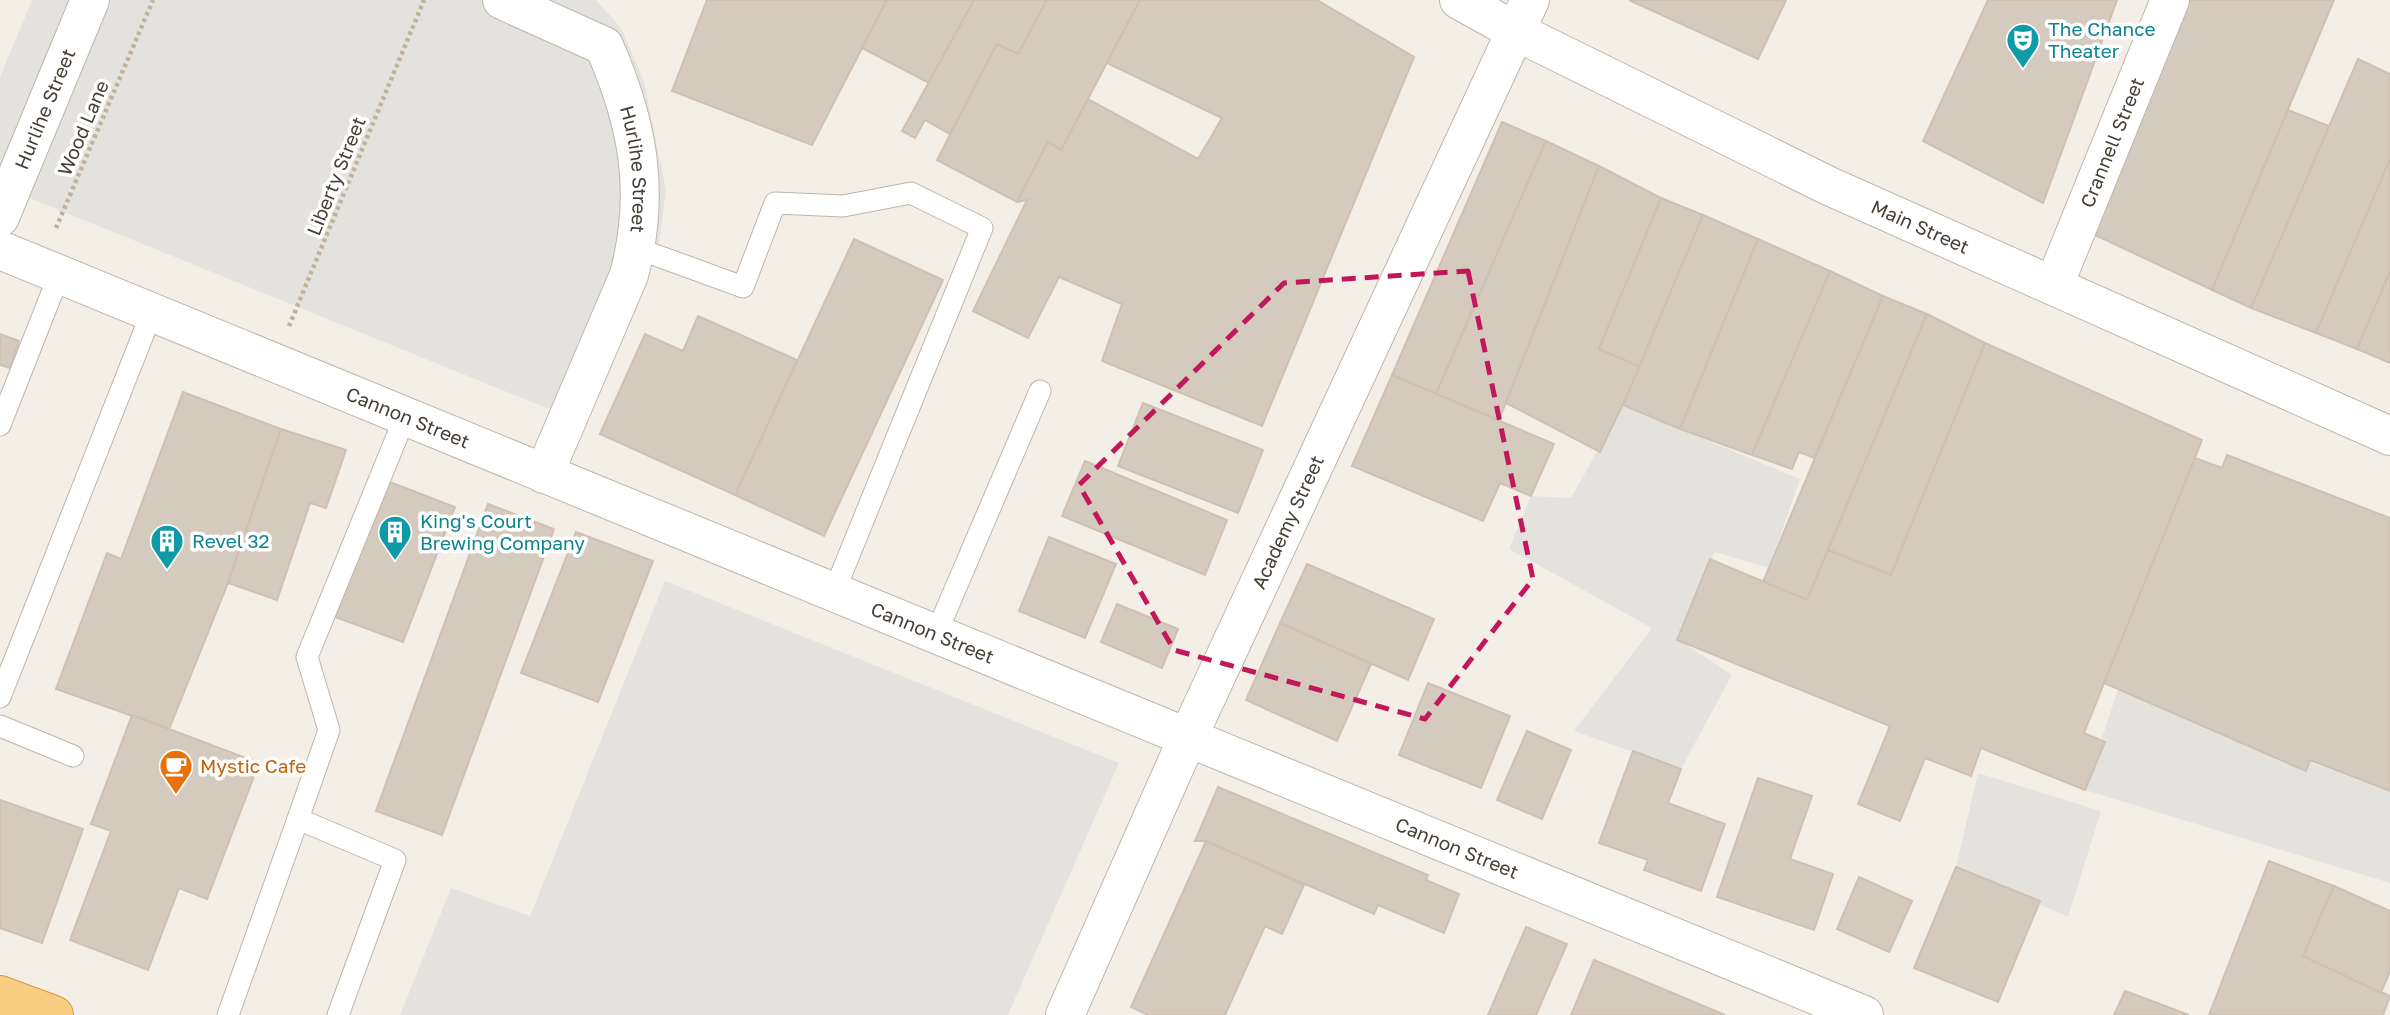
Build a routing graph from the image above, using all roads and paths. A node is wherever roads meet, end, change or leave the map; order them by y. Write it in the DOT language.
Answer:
graph roads {
  1 [pos="90,0"];
  2 [pos="153,0"];
  3 [pos="424,0"];
  4 [pos="502,0"];
  5 [pos="1459,0"];
  6 [pos="2169,0"];
  7 [pos="1522,16"];
  8 [pos="0,218"];
  9 [pos="636,248"];
  10 [pos="0,250"];
  11 [pos="49,271"];
  12 [pos="2054,285"];
  13 [pos="152,312"];
  14 [pos="274,363"];
  15 [pos="1040,391"];
  16 [pos="405,417"];
  17 [pos="0,425"];
  18 [pos="2390,436"];
  19 [pos="544,474"];
  20 [pos="834,592"];
  21 [pos="936,634"];
  22 [pos="0,697"];
  23 [pos="0,726"];
  24 [pos="1188,737"];
  25 [pos="73,756"];
  26 [pos="298,819"];
  27 [pos="0,995"];
  28 [pos="54,1015"];
  29 [pos="228,1015"];
  30 [pos="338,1015"];
  31 [pos="1065,1015"];
  32 [pos="1864,1015"];
  1 -- 8 [label="street, Hurlihe Street"];
  2 -- 11 [label="path, Wood Lane"];
  3 -- 14 [label="path, Liberty Street"];
  4 -- 9 [label="street, Hurlihe Street"];
  5 -- 7 [label="street, Main Street"];
  6 -- 12 [label="street, Crannell Street"];
  7 -- 12 [label="street, Main Street"];
  7 -- 24 [label="street, Academy Street"];
  9 -- 19 [label="street, Hurlihe Street"];
  9 -- 20 [label="lane"];
  10 -- 11 [label="street, Cannon Street"];
  11 -- 13 [label="street, Cannon Street"];
  11 -- 17 [label="lane"];
  12 -- 18 [label="street, Main Street"];
  13 -- 14 [label="street, Cannon Street"];
  13 -- 22 [label="lane"];
  14 -- 16 [label="street, Cannon Street"];
  15 -- 21 [label="lane"];
  16 -- 19 [label="street, Cannon Street"];
  16 -- 26 [label="lane"];
  19 -- 20 [label="street, Cannon Street"];
  20 -- 21 [label="street, Cannon Street"];
  21 -- 24 [label="street, Cannon Street"];
  23 -- 25 [label="lane"];
  24 -- 31 [label="street, Academy Street"];
  24 -- 32 [label="street, Cannon Street"];
  26 -- 29 [label="lane"];
  26 -- 30 [label="lane"];
  27 -- 28 [label="highway"];
}
